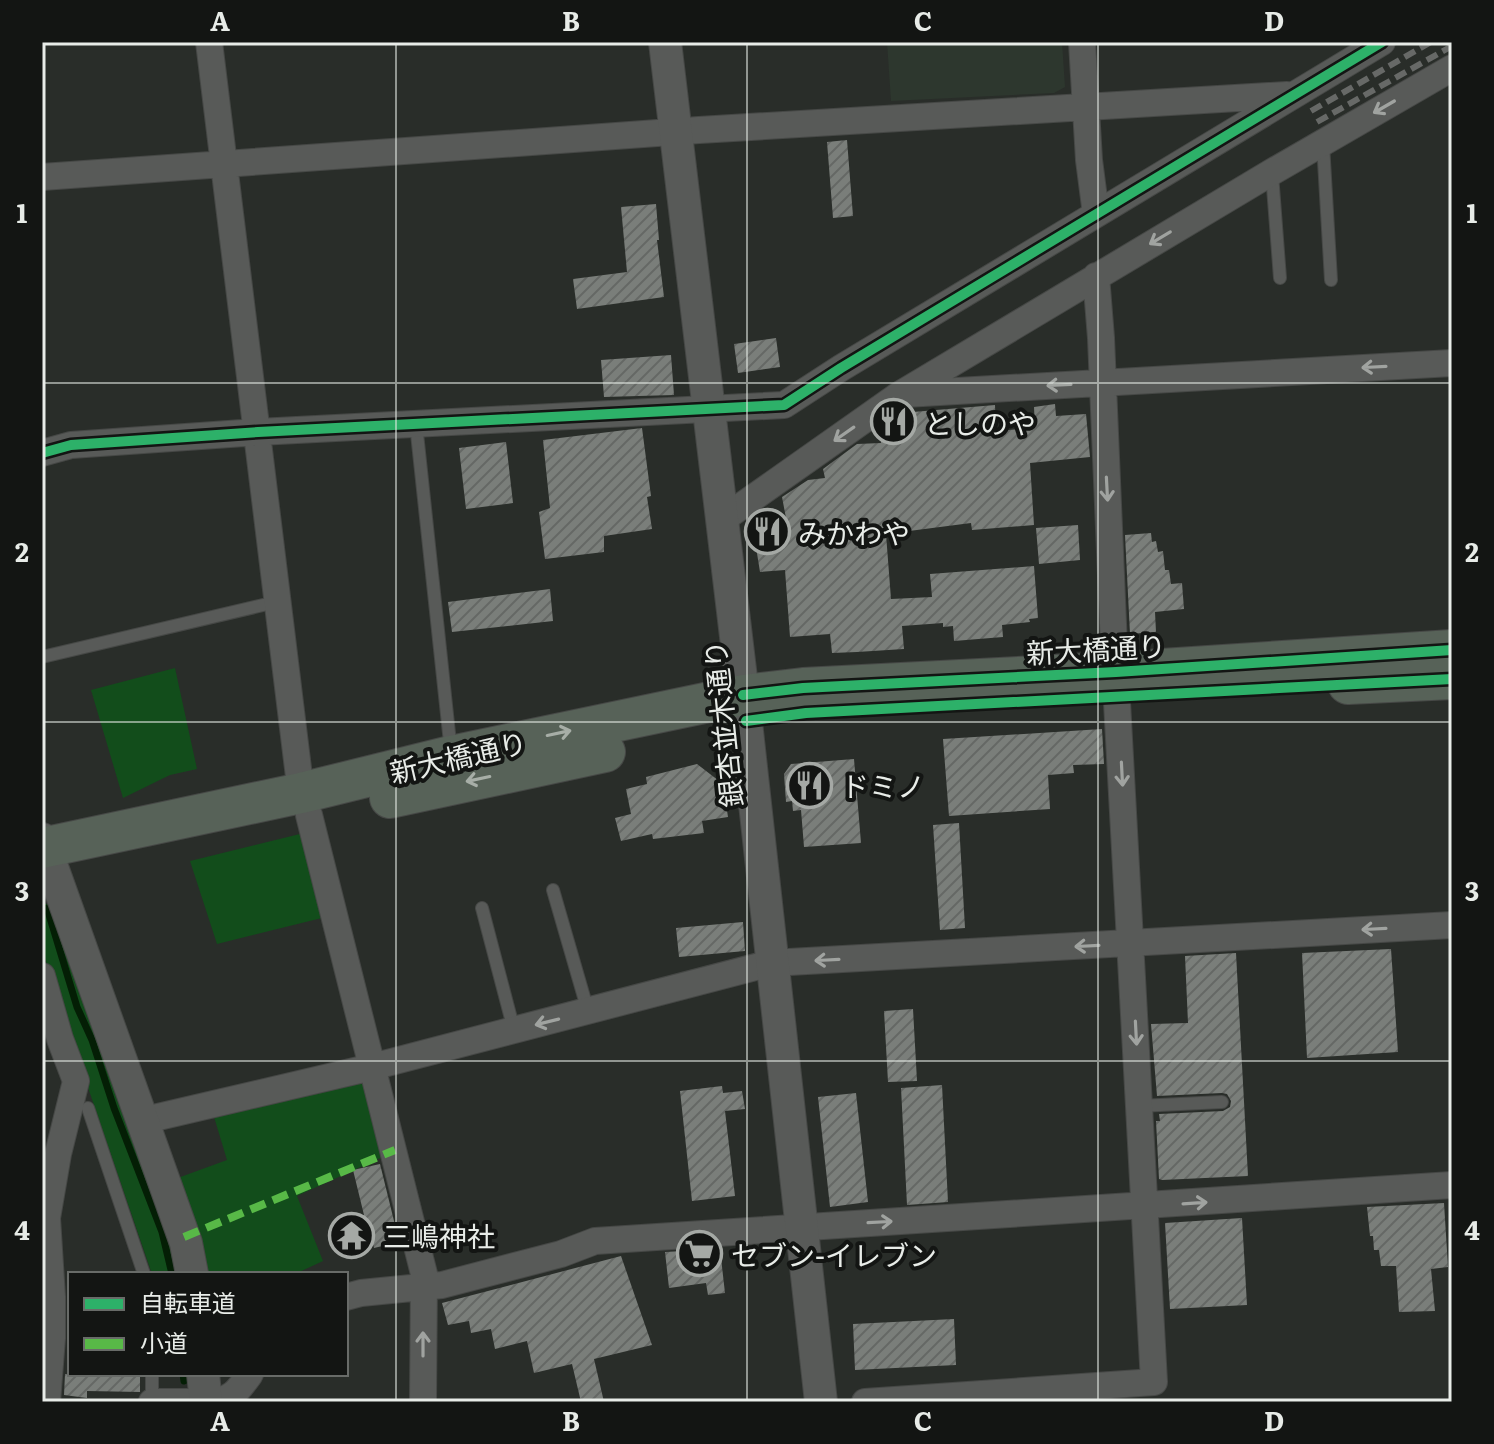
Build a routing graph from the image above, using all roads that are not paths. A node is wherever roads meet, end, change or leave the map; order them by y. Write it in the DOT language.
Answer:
graph roads {
  1 [pos="209,42"];
  2 [pos="665,42"];
  3 [pos="1082,42"];
  4 [pos="1382,42"];
  5 [pos="1452,68"];
  6 [pos="1425,83"];
  7 [pos="1452,85"];
  8 [pos="1290,95"];
  9 [pos="1085,106"];
  10 [pos="676,132"];
  11 [pos="1323,142"];
  12 [pos="223,163"];
  13 [pos="1272,172"];
  14 [pos="42,177"];
  15 [pos="1096,214"];
  16 [pos="1096,276"];
  17 [pos="1280,278"];
  18 [pos="1331,280"];
  19 [pos="1452,363"];
  20 [pos="1101,383"];
  21 [pos="899,395"];
  22 [pos="710,410"];
  23 [pos="416,424"];
  24 [pos="258,432"];
  25 [pos="42,453"];
  26 [pos="723,519"];
  27 [pos="276,602"];
  28 [pos="1452,650"];
  29 [pos="42,657"];
  30 [pos="1452,679"];
  31 [pos="1117,684"];
  32 [pos="745,708"];
  33 [pos="451,756"];
  34 [pos="305,804"];
  35 [pos="45,856"];
  36 [pos="553,890"];
  37 [pos="482,908"];
  38 [pos="1452,925"];
  39 [pos="1131,943"];
  40 [pos="771,963"];
  41 [pos="43,985"];
  42 [pos="588,1011"];
  43 [pos="514,1030"];
  44 [pos="372,1067"];
  45 [pos="76,1081"];
  46 [pos="1222,1102"];
  47 [pos="1139,1106"];
  48 [pos="88,1108"];
  49 [pos="141,1121"];
  50 [pos="1452,1185"];
  51 [pos="1144,1206"];
  52 [pos="802,1226"];
  53 [pos="143,1272"];
  54 [pos="192,1272"];
  55 [pos="423,1287"];
  56 [pos="348,1296"];
  57 [pos="152,1376"];
  58 [pos="203,1376"];
  59 [pos="249,1376"];
  60 [pos="47,1402"];
  61 [pos="152,1402"];
  62 [pos="189,1402"];
  63 [pos="207,1402"];
  64 [pos="423,1402"];
  65 [pos="821,1402"];
  66 [pos="865,1402"];
  1 -- 12 [label="street"];
  2 -- 10 [label="street, 銀杏並木通り"];
  3 -- 9 [label="street"];
  4 -- 8 [label="street"];
  5 -- 6 [label="street"];
  6 -- 7 [label="street"];
  6 -- 11 [label="street, one-way"];
  8 -- 9 [label="street"];
  8 -- 15 [label="street"];
  9 -- 10 [label="street"];
  9 -- 15 [label="street"];
  10 -- 12 [label="street"];
  10 -- 22 [label="street, 銀杏並木通り"];
  11 -- 13 [label="street"];
  11 -- 18 [label="lane"];
  12 -- 14 [label="street"];
  12 -- 24 [label="street"];
  13 -- 16 [label="street, one-way"];
  13 -- 17 [label="lane"];
  15 -- 22 [label="street"];
  16 -- 20 [label="street"];
  16 -- 21 [label="street"];
  19 -- 20 [label="street, one-way"];
  20 -- 21 [label="street, one-way"];
  20 -- 31 [label="street, one-way"];
  21 -- 26 [label="street, one-way"];
  22 -- 23 [label="street"];
  22 -- 26 [label="street, 銀杏並木通り"];
  23 -- 24 [label="street"];
  23 -- 33 [label="lane"];
  24 -- 25 [label="street"];
  24 -- 27 [label="street"];
  26 -- 32 [label="street, 銀杏並木通り"];
  27 -- 29 [label="lane"];
  27 -- 34 [label="street"];
  28 -- 31 [label="main road, 新大橋通り"];
  30 -- 31 [label="main road, 新大橋通り"];
  31 -- 32 [label="main road, 新大橋通り"];
  31 -- 39 [label="street, one-way"];
  33 -- 32 [label="main road, 新大橋通り, one-way"];
  32 -- 34 [label="main road, 新大橋通り, one-way"];
  32 -- 40 [label="street, 銀杏並木通り"];
  33 -- 34 [label="main road, 新大橋通り"];
  34 -- 35 [label="main road, 新大橋通り"];
  34 -- 44 [label="street"];
  35 -- 49 [label="street"];
  36 -- 42 [label="lane"];
  37 -- 43 [label="lane"];
  38 -- 39 [label="street, one-way"];
  39 -- 40 [label="street, one-way"];
  39 -- 47 [label="street, one-way"];
  40 -- 42 [label="street"];
  40 -- 52 [label="street, 銀杏並木通り"];
  41 -- 45 [label="street"];
  42 -- 43 [label="street, one-way"];
  43 -- 44 [label="street"];
  44 -- 49 [label="street"];
  44 -- 55 [label="street"];
  45 -- 48 [label="street"];
  45 -- 60 [label="street"];
  46 -- 47 [label="lane"];
  47 -- 51 [label="street"];
  48 -- 53 [label="lane"];
  49 -- 54 [label="street"];
  51 -- 50 [label="street, one-way"];
  52 -- 51 [label="street, one-way"];
  51 -- 66 [label="street"];
  52 -- 55 [label="street"];
  52 -- 65 [label="street, 銀杏並木通り"];
  55 -- 56 [label="street"];
  64 -- 55 [label="street, one-way"];
  57 -- 61 [label="lane"];
  58 -- 63 [label="street"];
  59 -- 63 [label="street"];
  61 -- 62 [label="street"];
}
